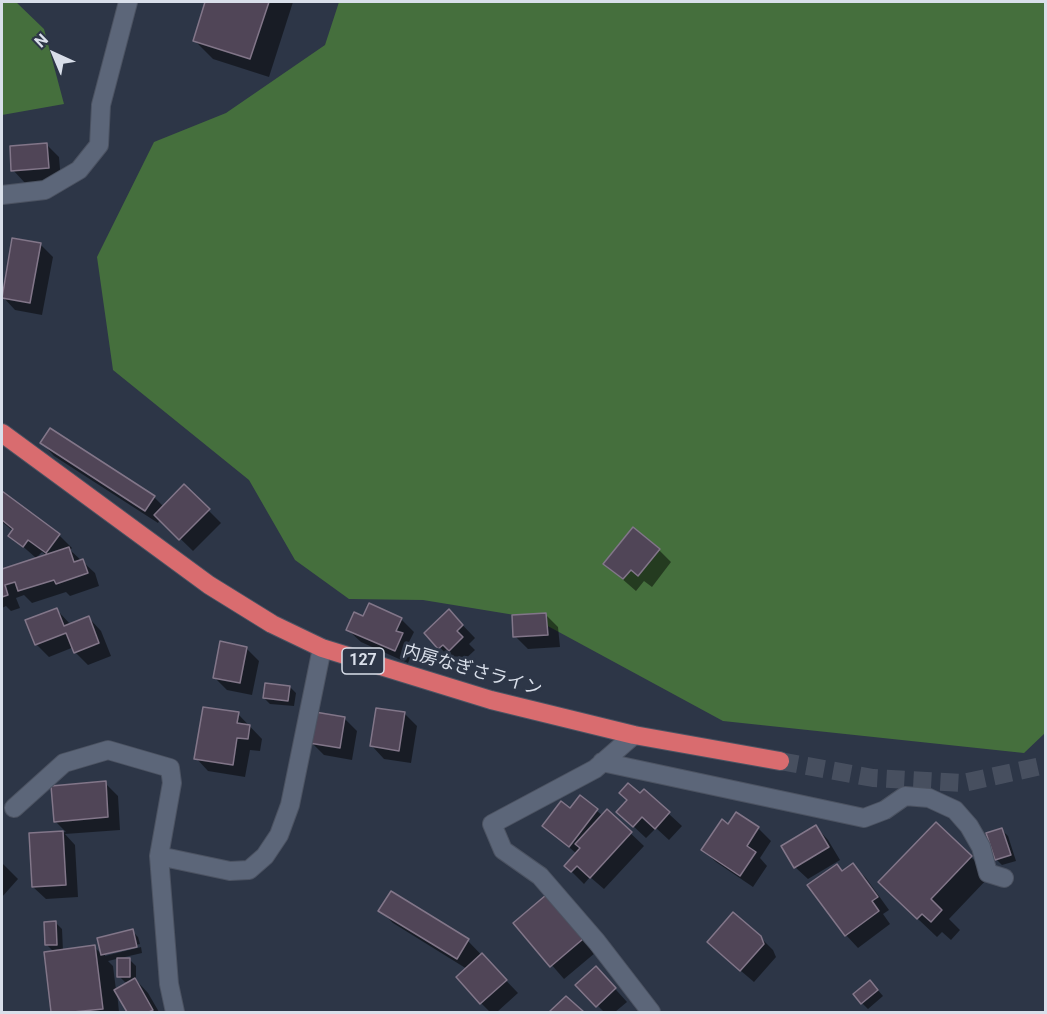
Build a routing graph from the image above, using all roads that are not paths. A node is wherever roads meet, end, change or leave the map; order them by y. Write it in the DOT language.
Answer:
graph roads {
  1 [pos="128,2"];
  2 [pos="2,195"];
  3 [pos="2,434"];
  4 [pos="322,648"];
  5 [pos="634,735"];
  6 [pos="780,761"];
  7 [pos="602,762"];
  8 [pos="14,808"];
  9 [pos="159,856"];
  10 [pos="1004,878"];
  11 [pos="175,1012"];
  12 [pos="651,1012"];
  1 -- 2 [label="street"];
  3 -- 4 [label="highway, 内房なぎさライン / 127"];
  4 -- 5 [label="highway, 内房なぎさライン / 127"];
  4 -- 9 [label="street"];
  5 -- 6 [label="highway, 内房なぎさライン / 127"];
  5 -- 7 [label="street"];
  7 -- 10 [label="street"];
  7 -- 12 [label="street"];
  8 -- 9 [label="street"];
  9 -- 11 [label="street"];
}
